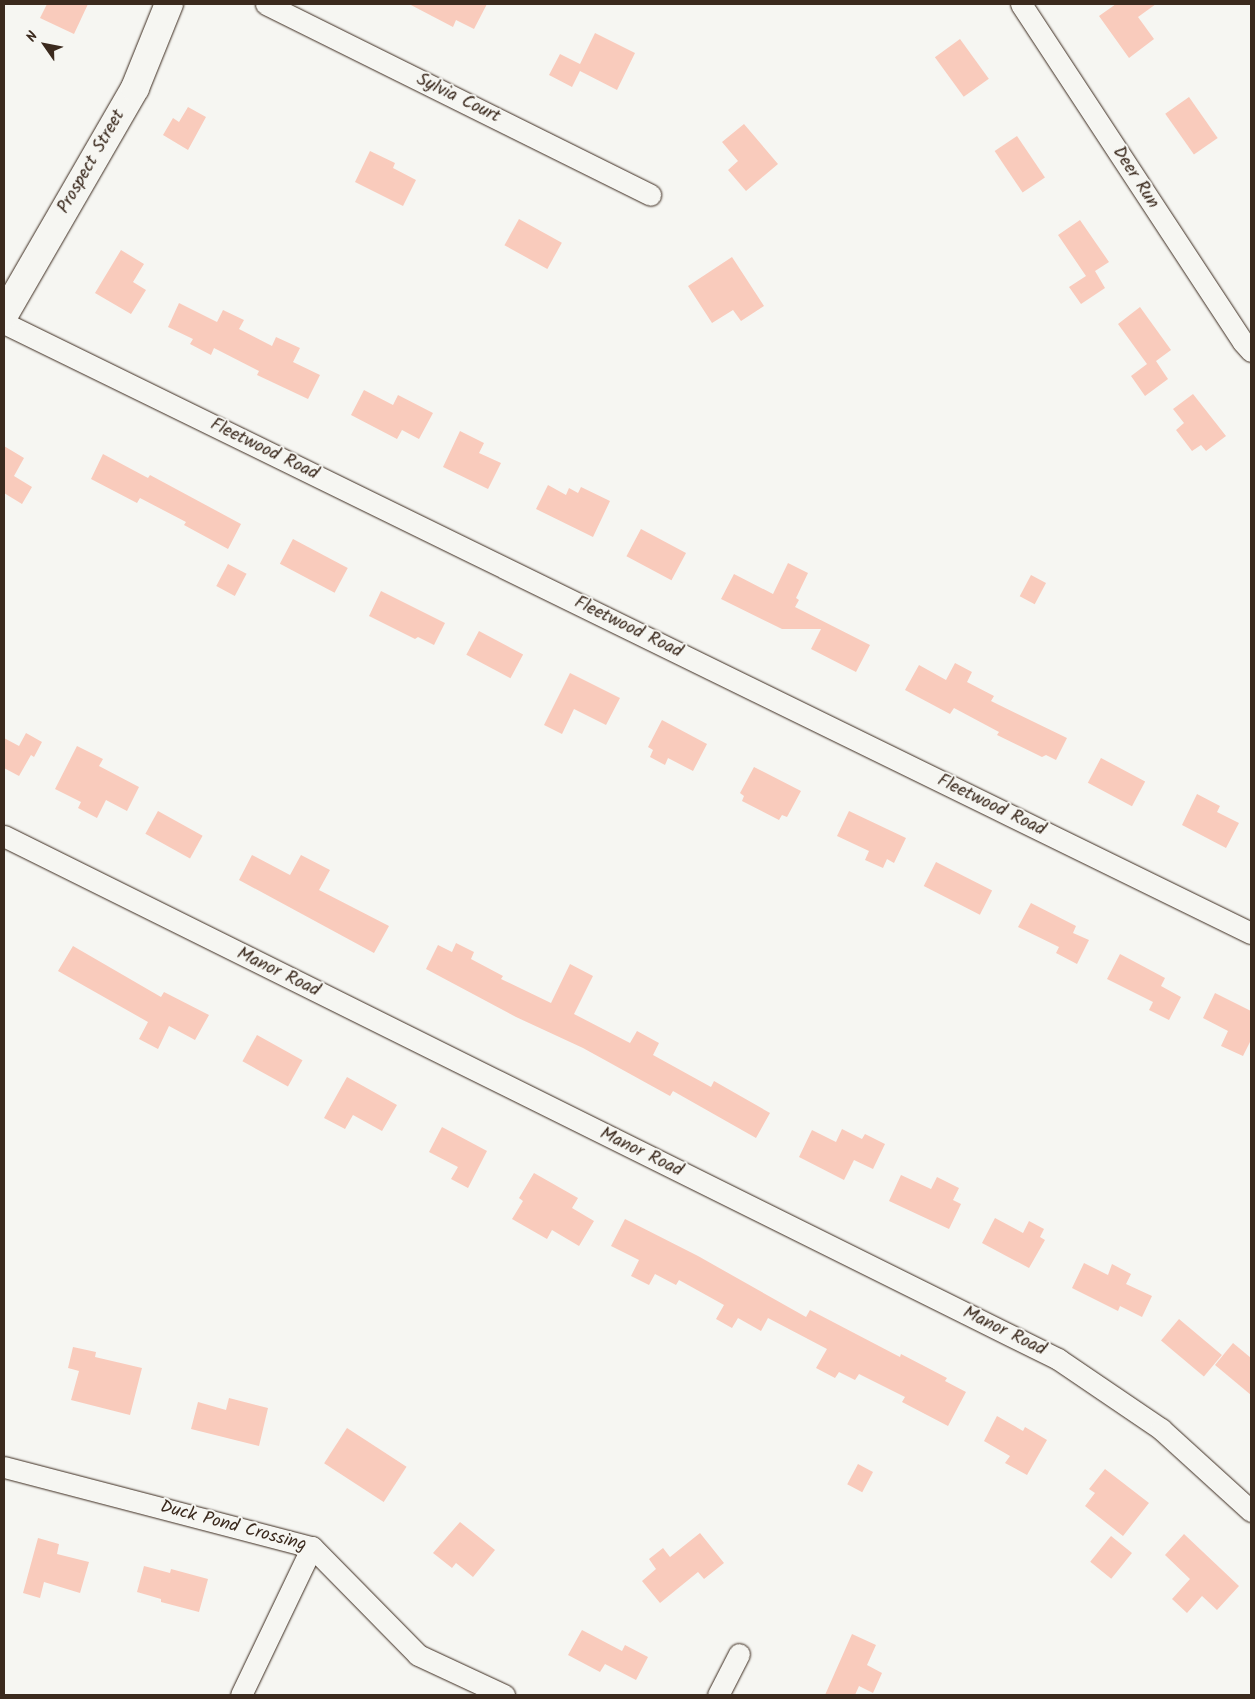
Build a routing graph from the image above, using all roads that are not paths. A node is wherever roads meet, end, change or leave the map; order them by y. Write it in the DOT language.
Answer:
graph roads {
  1 [pos="169,4"];
  2 [pos="266,4"];
  3 [pos="1021,4"];
  4 [pos="650,195"];
  5 [pos="4,314"];
  6 [pos="4,323"];
  7 [pos="1251,351"];
  8 [pos="4,836"];
  9 [pos="1251,934"];
  10 [pos="4,1467"];
  11 [pos="1251,1511"];
  12 [pos="312,1547"];
  13 [pos="739,1654"];
  14 [pos="240,1695"];
  15 [pos="504,1695"];
  16 [pos="718,1695"];
  1 -- 5 [label="street, Prospect Street"];
  2 -- 4 [label="street, Sylvia Court"];
  3 -- 7 [label="street, Deer Run"];
  6 -- 9 [label="street, Fleetwood Road"];
  8 -- 11 [label="street, Manor Road"];
  10 -- 12 [label="street, Duck Pond Crossing"];
  12 -- 14 [label="street"];
  12 -- 15 [label="street, Duck Pond Crossing"];
  13 -- 16 [label="street"];
}
